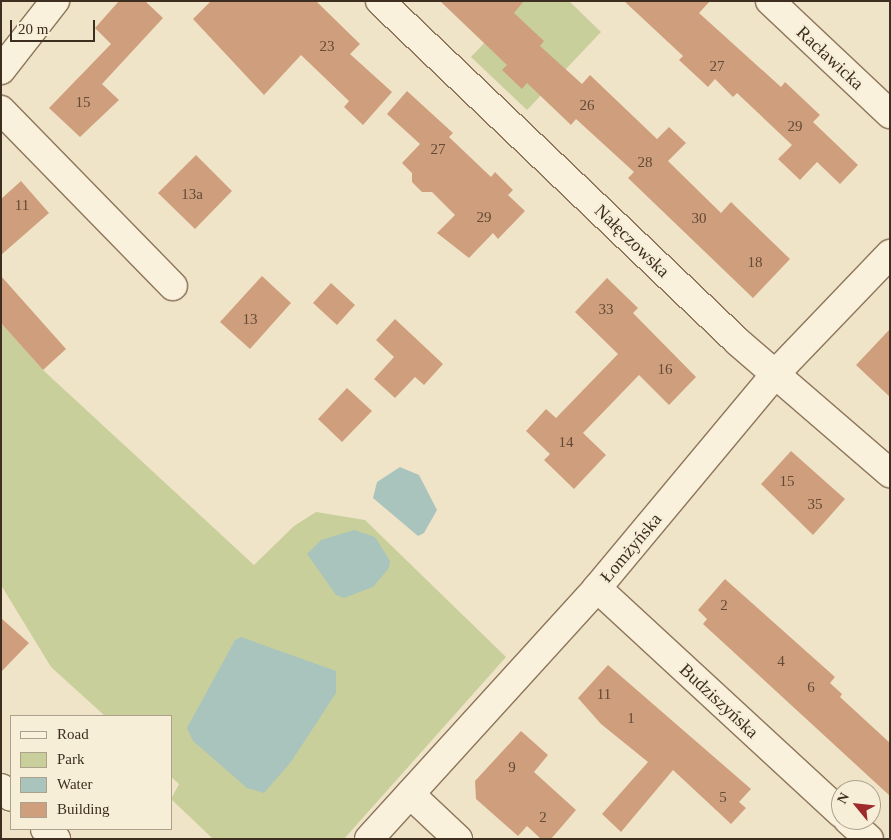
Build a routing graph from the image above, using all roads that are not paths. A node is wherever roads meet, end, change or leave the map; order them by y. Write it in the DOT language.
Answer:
graph roads {
  1 [pos="55,1"];
  2 [pos="380,1"];
  3 [pos="770,1"];
  4 [pos="9,40"];
  5 [pos="1,70"];
  6 [pos="1,110"];
  7 [pos="890,114"];
  8 [pos="890,254"];
  9 [pos="173,286"];
  10 [pos="776,373"];
  11 [pos="890,473"];
  12 [pos="598,588"];
  13 [pos="410,794"];
  14 [pos="831,804"];
  15 [pos="46,830"];
  16 [pos="859,830"];
  17 [pos="56,839"];
  18 [pos="369,839"];
  19 [pos="458,839"];
  20 [pos="869,839"];
  1 -- 4 [label="street"];
  2 -- 10 [label="street, Nałęczowska"];
  3 -- 7 [label="street, Racławicka"];
  4 -- 5 [label="street"];
  6 -- 9 [label="street"];
  8 -- 10 [label="street, Łomżyńska"];
  10 -- 11 [label="street, Nałęczowska"];
  10 -- 12 [label="street, Łomżyńska"];
  12 -- 13 [label="street, Łomżyńska"];
  12 -- 14 [label="street, Budziszyńska"];
  13 -- 18 [label="street, Łomżyńska"];
  13 -- 19 [label="street"];
  15 -- 17 [label="street"];
  16 -- 20 [label="street"];
}
